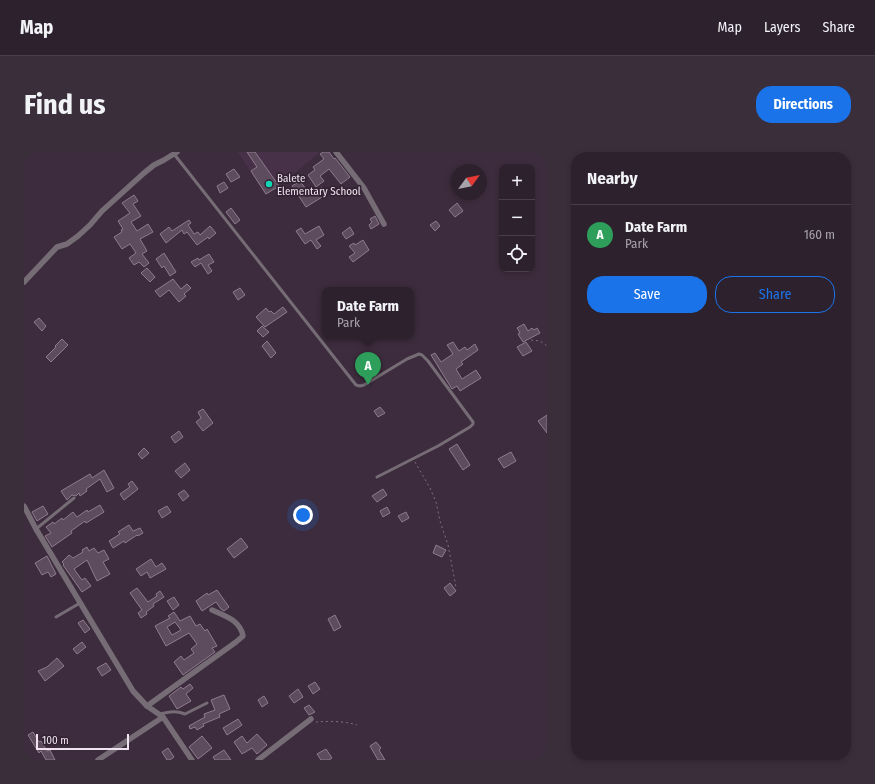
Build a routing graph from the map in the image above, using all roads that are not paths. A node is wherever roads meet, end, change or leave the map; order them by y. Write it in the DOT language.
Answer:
graph roads {
  1 [pos="336,152"];
  2 [pos="175,153"];
  3 [pos="384,224"];
  4 [pos="24,282"];
  5 [pos="377,477"];
  6 [pos="74,498"];
  7 [pos="24,506"];
  8 [pos="36,529"];
  9 [pos="80,603"];
  10 [pos="212,610"];
  11 [pos="56,617"];
  12 [pos="207,703"];
  13 [pos="147,706"];
  14 [pos="161,716"];
  15 [pos="309,720"];
  16 [pos="98,760"];
  17 [pos="192,760"];
  18 [pos="258,760"];
  1 -- 3 [label="street"];
  2 -- 4 [label="street"];
  2 -- 5 [label="lane"];
  6 -- 8 [label="lane"];
  7 -- 8 [label="street"];
  8 -- 9 [label="street"];
  9 -- 11 [label="lane"];
  9 -- 13 [label="street"];
  10 -- 13 [label="street"];
  12 -- 14 [label="lane"];
  13 -- 14 [label="street"];
  14 -- 16 [label="street"];
  14 -- 17 [label="street"];
  15 -- 18 [label="street"];
}
